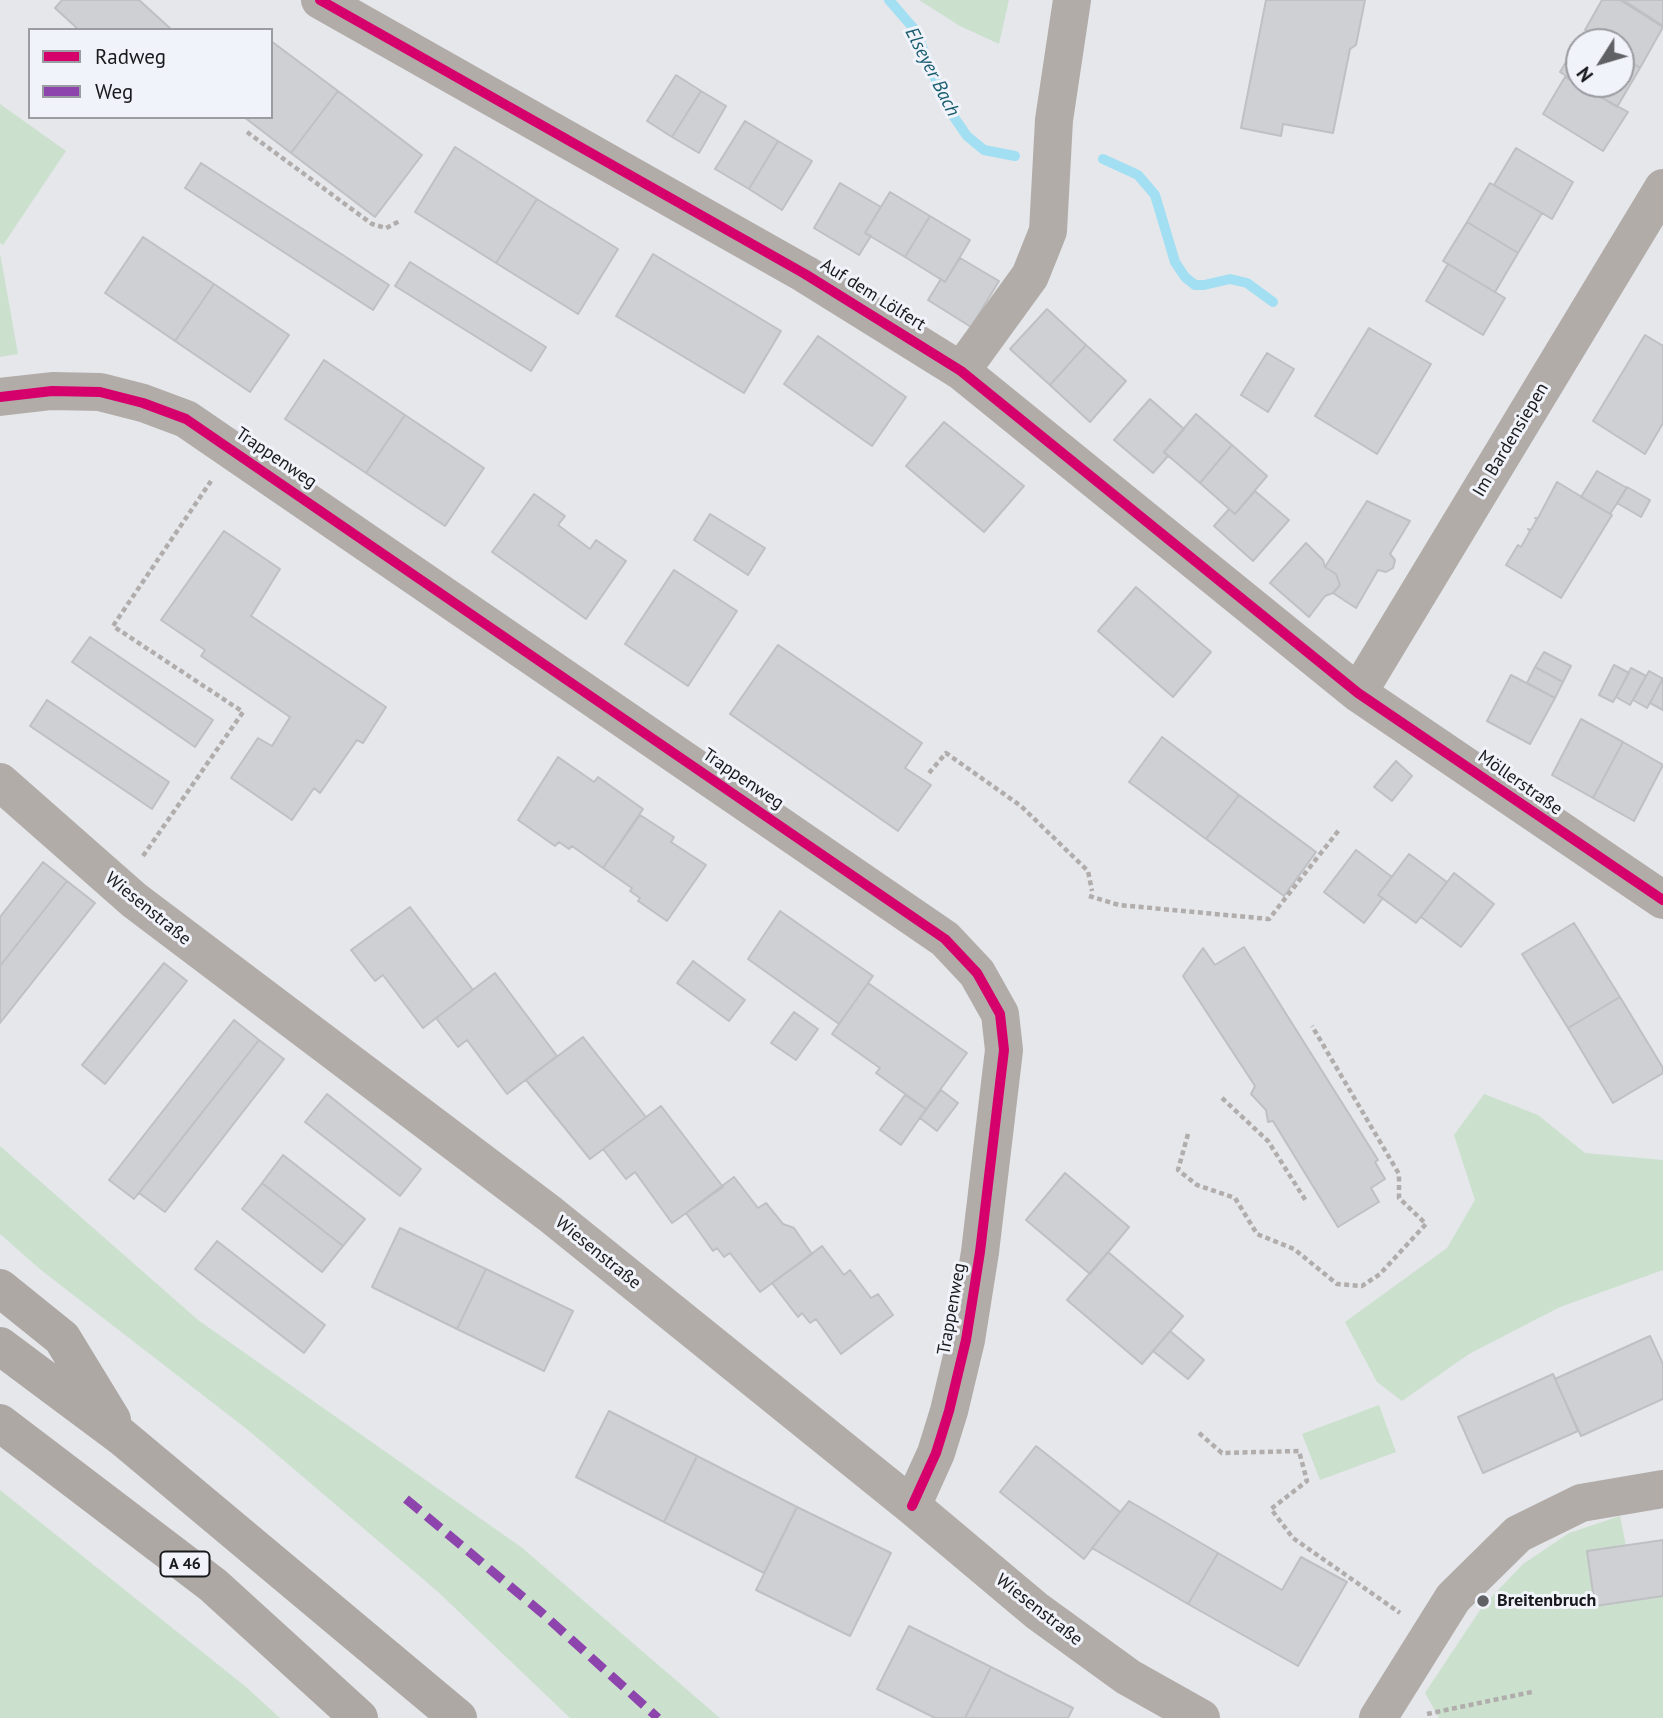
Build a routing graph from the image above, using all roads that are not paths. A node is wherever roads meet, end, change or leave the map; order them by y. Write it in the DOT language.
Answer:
graph roads {
  1 [pos="320,0"];
  2 [pos="1073,0"];
  3 [pos="1663,188"];
  4 [pos="961,371"];
  5 [pos="0,397"];
  6 [pos="1358,693"];
  7 [pos="0,782"];
  8 [pos="1663,900"];
  9 [pos="0,1288"];
  10 [pos="0,1346"];
  11 [pos="0,1423"];
  12 [pos="122,1437"];
  13 [pos="1663,1489"];
  14 [pos="912,1506"];
  15 [pos="1379,1715"];
  16 [pos="359,1718"];
  17 [pos="458,1718"];
  18 [pos="1201,1718"];
  1 -- 4 [label="street, Auf dem Lölfert"];
  2 -- 4 [label="street"];
  3 -- 6 [label="street, Im Bardensiepen"];
  4 -- 6 [label="street, Auf dem Lölfert"];
  5 -- 14 [label="street, Trappenweg"];
  6 -- 8 [label="street, Möllerstraße"];
  7 -- 14 [label="street, Wiesenstraße"];
  9 -- 12 [label="highway"];
  10 -- 12 [label="highway"];
  11 -- 16 [label="highway, A 46"];
  12 -- 17 [label="highway"];
  13 -- 15 [label="street"];
  14 -- 18 [label="street, Wiesenstraße"];
}
